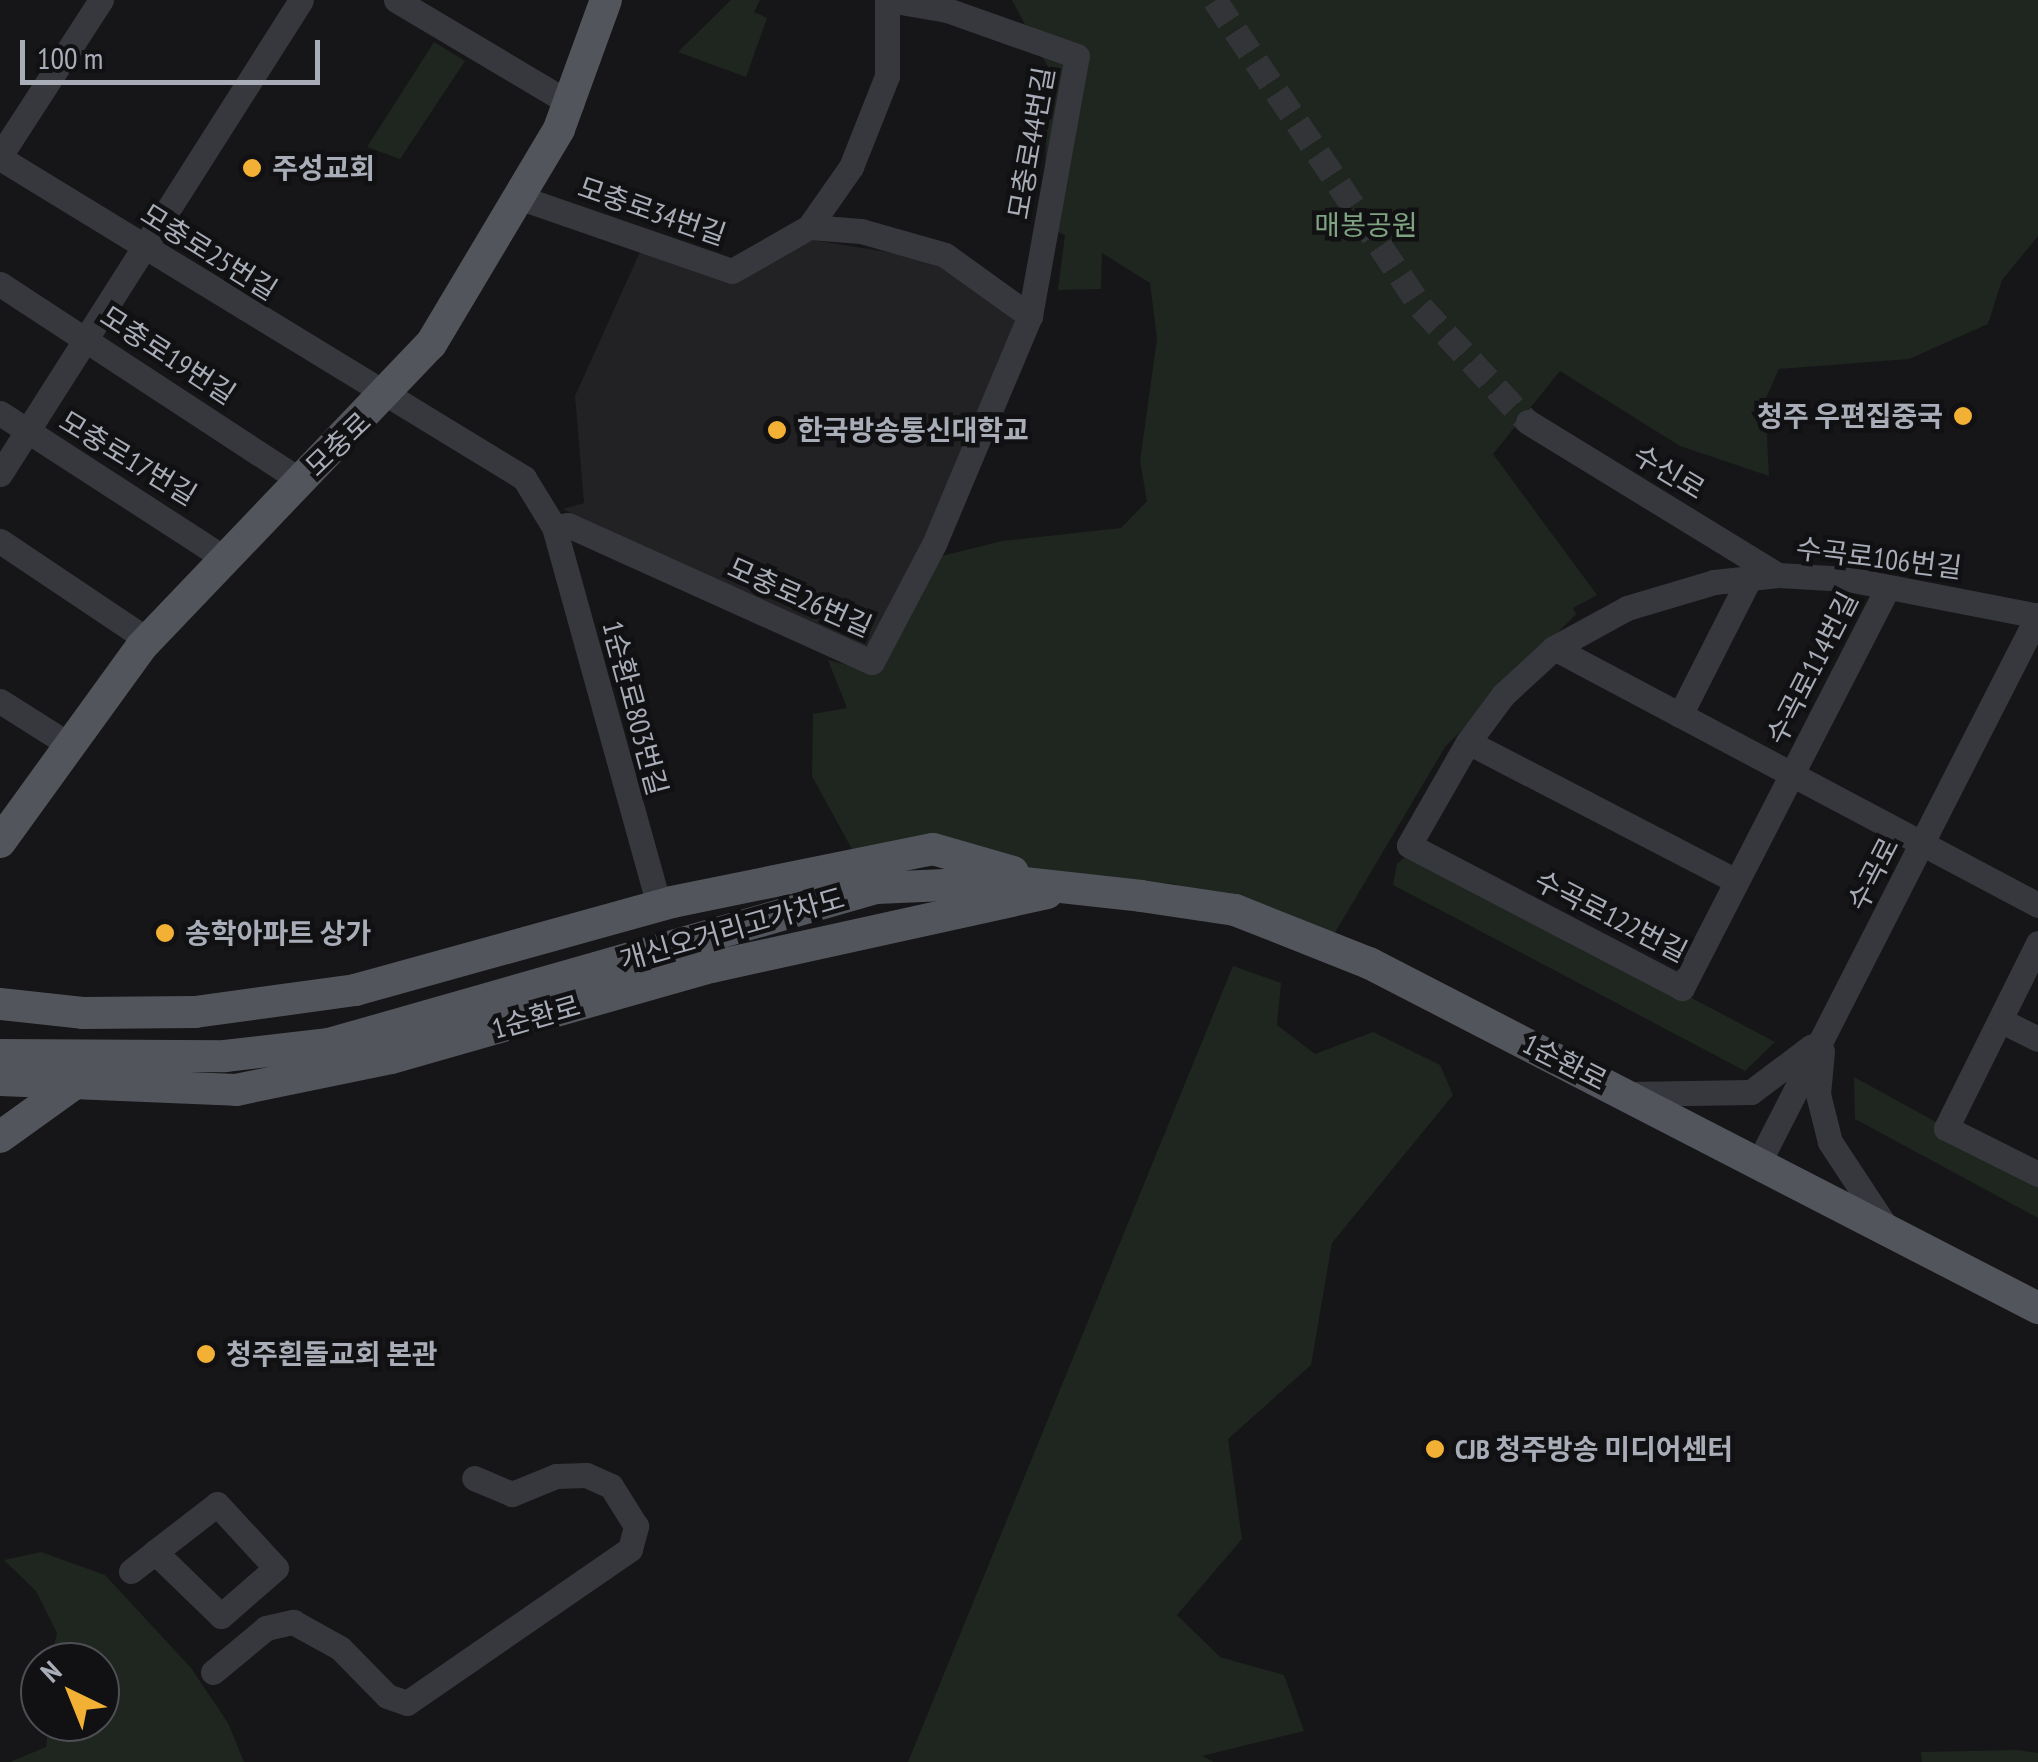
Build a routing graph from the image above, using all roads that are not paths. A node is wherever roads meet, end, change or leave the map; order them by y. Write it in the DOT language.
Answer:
graph roads {
  1 [pos="101,0"];
  2 [pos="300,0"];
  3 [pos="396,0"];
  4 [pos="606,0"];
  5 [pos="888,0"];
  6 [pos="571,104"];
  7 [pos="0,157"];
  8 [pos="520,198"];
  9 [pos="810,227"];
  10 [pos="146,249"];
  11 [pos="0,284"];
  12 [pos="1030,316"];
  13 [pos="88,339"];
  14 [pos="386,397"];
  15 [pos="0,413"];
  16 [pos="1528,422"];
  17 [pos="28,431"];
  18 [pos="0,474"];
  19 [pos="300,480"];
  20 [pos="554,527"];
  21 [pos="0,541"];
  22 [pos="224,557"];
  23 [pos="1778,576"];
  24 [pos="1750,577"];
  25 [pos="1888,587"];
  26 [pos="2038,616"];
  27 [pos="148,640"];
  28 [pos="1554,648"];
  29 [pos="0,701"];
  30 [pos="1680,715"];
  31 [pos="1468,742"];
  32 [pos="68,744"];
  33 [pos="1790,775"];
  34 [pos="0,842"];
  35 [pos="1409,845"];
  36 [pos="1921,846"];
  37 [pos="1736,882"];
  38 [pos="1066,887"];
  39 [pos="876,888"];
  40 [pos="2038,905"];
  41 [pos="659,906"];
  42 [pos="2038,944"];
  43 [pos="0,993"];
  44 [pos="15,1006"];
  45 [pos="2000,1020"];
  46 [pos="1823,1036"];
  47 [pos="2038,1039"];
  48 [pos="0,1055"];
  49 [pos="0,1080"];
  50 [pos="72,1086"];
  51 [pos="1628,1094"];
  52 [pos="0,1136"];
  53 [pos="1760,1160"];
  54 [pos="2038,1174"];
  55 [pos="1886,1227"];
  56 [pos="2038,1308"];
  57 [pos="474,1478"];
  58 [pos="155,1552"];
  59 [pos="132,1571"];
  60 [pos="213,1672"];
  1 -- 7 [label="street"];
  2 -- 10 [label="street"];
  3 -- 6 [label="street"];
  4 -- 6 [label="main road, 모충로"];
  5 -- 9 [label="street"];
  5 -- 12 [label="street, 모충로44번길"];
  6 -- 8 [label="main road, 모충로"];
  7 -- 10 [label="street, 모충로25번길"];
  8 -- 9 [label="street, 모충로34번길"];
  8 -- 14 [label="main road, 모충로"];
  9 -- 12 [label="street"];
  10 -- 13 [label="street"];
  10 -- 14 [label="street, 모충로25번길"];
  11 -- 13 [label="street, 모충로19번길"];
  12 -- 20 [label="street, 모충로26번길"];
  13 -- 17 [label="street"];
  13 -- 19 [label="street, 모충로19번길"];
  14 -- 19 [label="main road, 모충로"];
  14 -- 20 [label="street"];
  15 -- 17 [label="street, 모충로17번길"];
  16 -- 23 [label="street, 수신로"];
  17 -- 18 [label="street"];
  17 -- 22 [label="street, 모충로17번길"];
  19 -- 22 [label="main road, 모충로"];
  20 -- 41 [label="street, 1순환로803번길"];
  21 -- 27 [label="street"];
  22 -- 27 [label="main road, 모충로"];
  23 -- 24 [label="street, 수곡로106번길"];
  23 -- 25 [label="street, 수곡로106번길"];
  24 -- 28 [label="street, 수곡로106번길"];
  24 -- 30 [label="street"];
  25 -- 26 [label="street, 수곡로106번길"];
  25 -- 33 [label="street, 수곡로114번길"];
  26 -- 36 [label="street, 수곡로"];
  27 -- 32 [label="main road, 모충로"];
  28 -- 30 [label="street, 수곡로114번길"];
  28 -- 31 [label="street, 수곡로106번길"];
  29 -- 32 [label="street"];
  30 -- 33 [label="street, 수곡로114번길"];
  31 -- 35 [label="street, 수곡로106번길"];
  31 -- 37 [label="street"];
  32 -- 34 [label="main road, 모충로"];
  33 -- 36 [label="street, 수곡로114번길"];
  33 -- 37 [label="street, 수곡로122번길"];
  35 -- 37 [label="street, 수곡로122번길"];
  36 -- 40 [label="street, 수곡로114번길"];
  36 -- 46 [label="street, 수곡로"];
  38 -- 39 [label="main road, 1순환로"];
  38 -- 41 [label="main road"];
  38 -- 50 [label="main road, 1순환로"];
  38 -- 51 [label="main road, 1순환로"];
  39 -- 48 [label="main road, 개신오거리고가차도"];
  41 -- 44 [label="main road"];
  42 -- 45 [label="street"];
  43 -- 44 [label="main road"];
  45 -- 47 [label="street"];
  45 -- 54 [label="street"];
  46 -- 51 [label="street"];
  46 -- 53 [label="street, 수곡로"];
  46 -- 55 [label="street"];
  49 -- 50 [label="main road, 1순환로"];
  50 -- 52 [label="main road"];
  51 -- 53 [label="main road, 1순환로"];
  53 -- 55 [label="main road, 1순환로"];
  55 -- 56 [label="main road, 1순환로"];
  57 -- 60 [label="street"];
  58 -- 58 [label="street"];
  58 -- 59 [label="street"];
}
